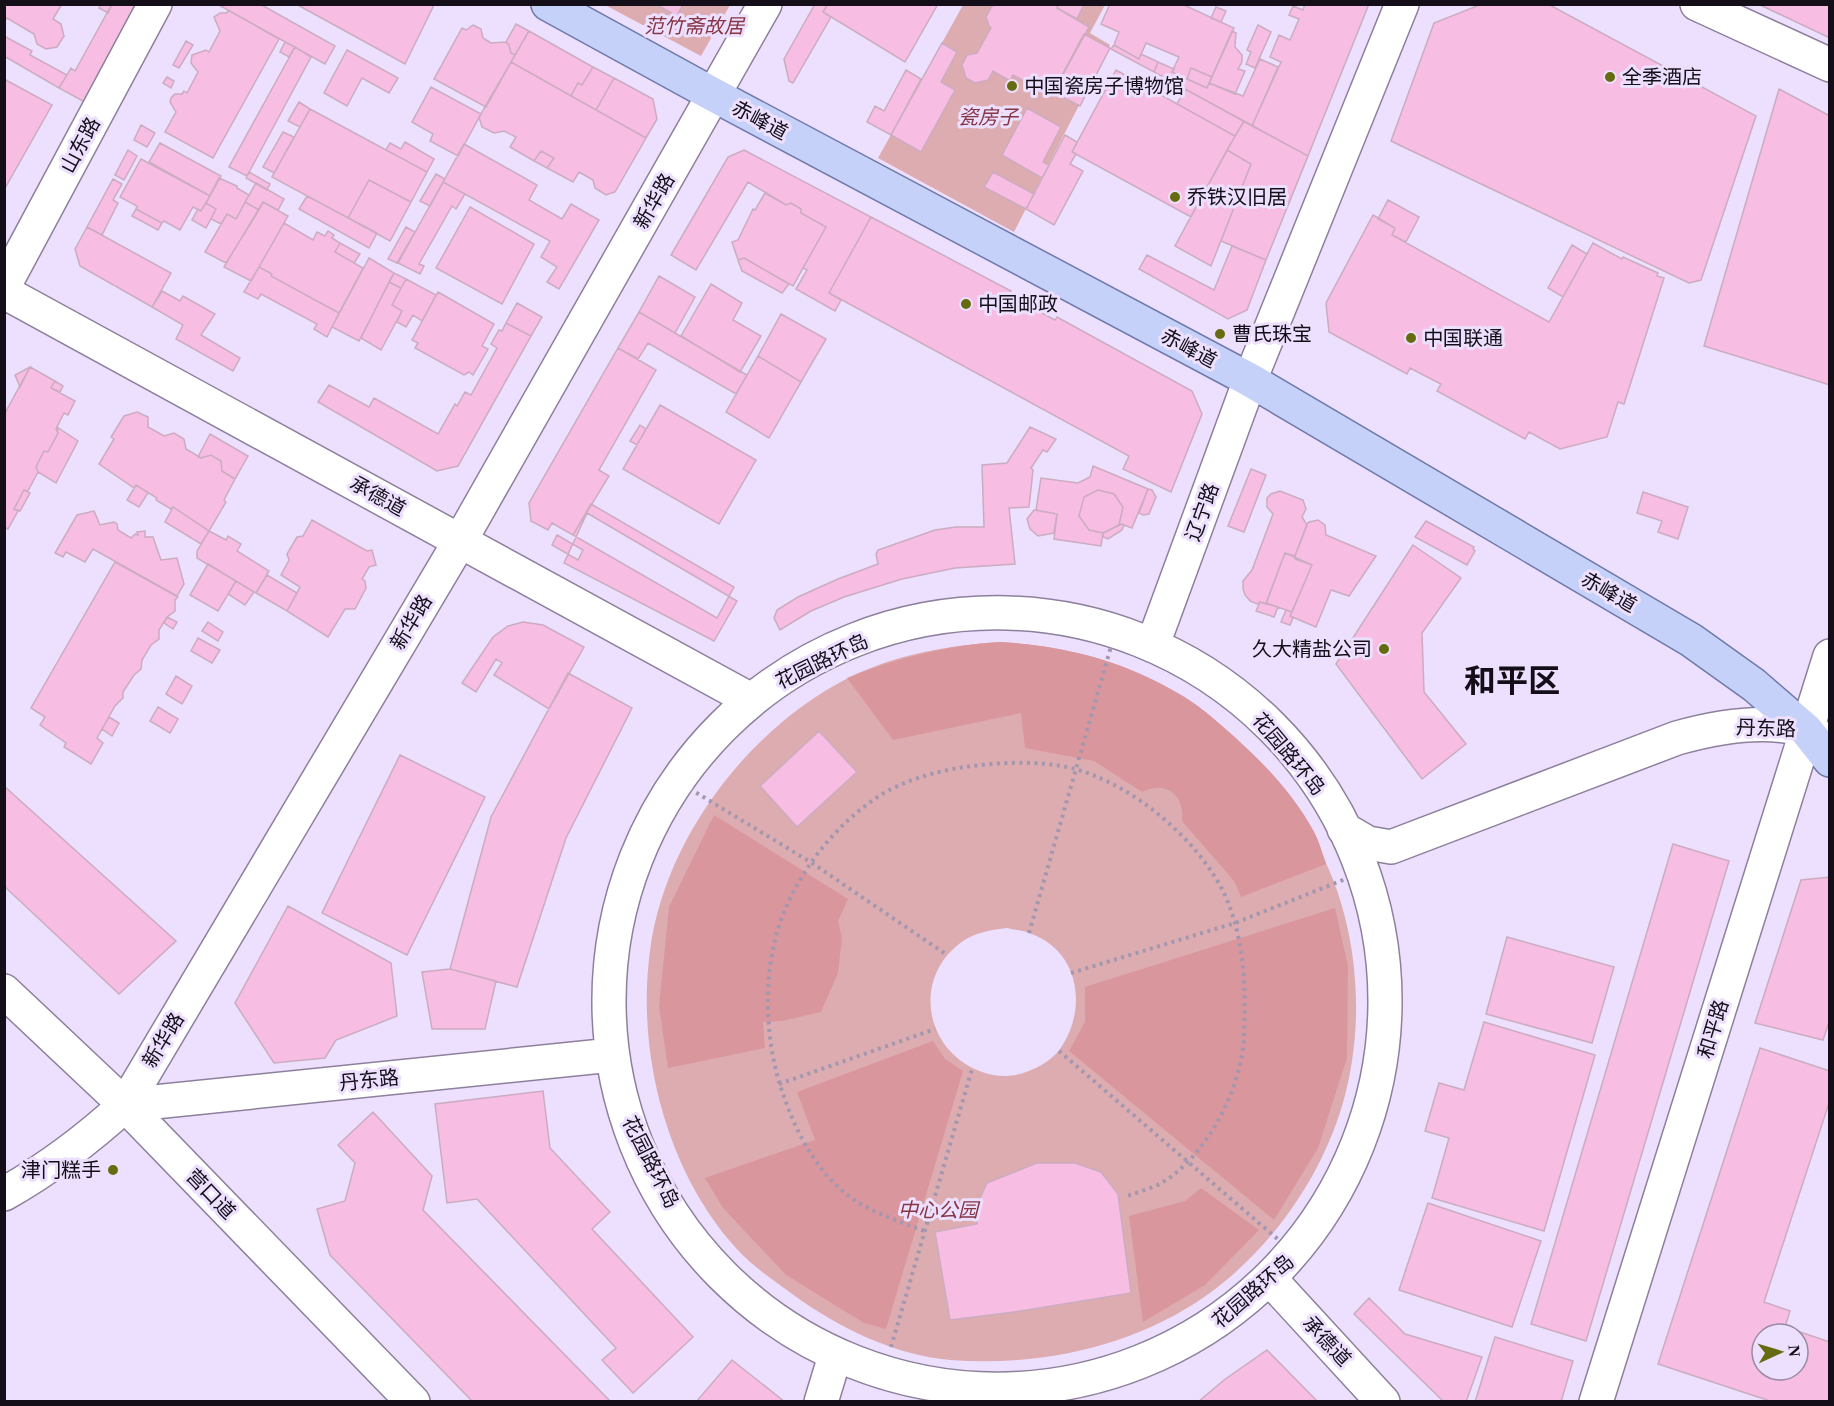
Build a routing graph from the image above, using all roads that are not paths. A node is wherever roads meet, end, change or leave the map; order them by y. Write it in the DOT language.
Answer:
graph roads {
  1 [pos="155,4"];
  2 [pos="548,4"];
  3 [pos="765,4"];
  4 [pos="1402,4"];
  5 [pos="1697,4"];
  6 [pos="1830,65"];
  7 [pos="714,95"];
  8 [pos="4,286"];
  9 [pos="4,292"];
  10 [pos="1250,380"];
  11 [pos="460,541"];
  12 [pos="1153,644"];
  13 [pos="1830,656"];
  14 [pos="751,700"];
  15 [pos="1818,735"];
  16 [pos="1830,760"];
  17 [pos="1344,829"];
  18 [pos="1371,905"];
  19 [pos="4,991"];
  20 [pos="612,1055"];
  21 [pos="125,1105"];
  22 [pos="4,1194"];
  23 [pos="1270,1280"];
  24 [pos="836,1356"];
  25 [pos="413,1401"];
  26 [pos="822,1401"];
  27 [pos="1383,1401"];
  28 [pos="1596,1401"];
  1 -- 8 [label="street, 山东路"];
  2 -- 7 [label="main road, 赤峰道"];
  3 -- 7 [label="street, 新华路"];
  4 -- 10 [label="street, 辽宁路"];
  5 -- 6 [label="street"];
  7 -- 10 [label="main road, 赤峰道"];
  7 -- 11 [label="street, 新华路"];
  9 -- 11 [label="street, 承德道"];
  10 -- 12 [label="street, 辽宁路"];
  10 -- 15 [label="main road, 赤峰道"];
  11 -- 14 [label="street, 承德道"];
  11 -- 21 [label="street, 新华路"];
  12 -- 14 [label="street, 花园路环岛"];
  12 -- 17 [label="street, 花园路环岛"];
  13 -- 15 [label="street, 和平路"];
  14 -- 20 [label="street, 花园路环岛"];
  15 -- 16 [label="main road, 赤峰道"];
  15 -- 17 [label="street, 丹东路"];
  15 -- 18 [label="street, 丹东路"];
  15 -- 28 [label="street, 和平路"];
  17 -- 18 [label="street, 花园路环岛"];
  18 -- 23 [label="street, 花园路环岛"];
  19 -- 21 [label="street, 营口道"];
  20 -- 21 [label="street, 丹东路"];
  20 -- 24 [label="street, 花园路环岛"];
  21 -- 22 [label="street, 新华路"];
  21 -- 25 [label="street, 营口道"];
  23 -- 24 [label="street, 花园路环岛"];
  23 -- 27 [label="street, 承德道"];
  24 -- 26 [label="street"];
}
